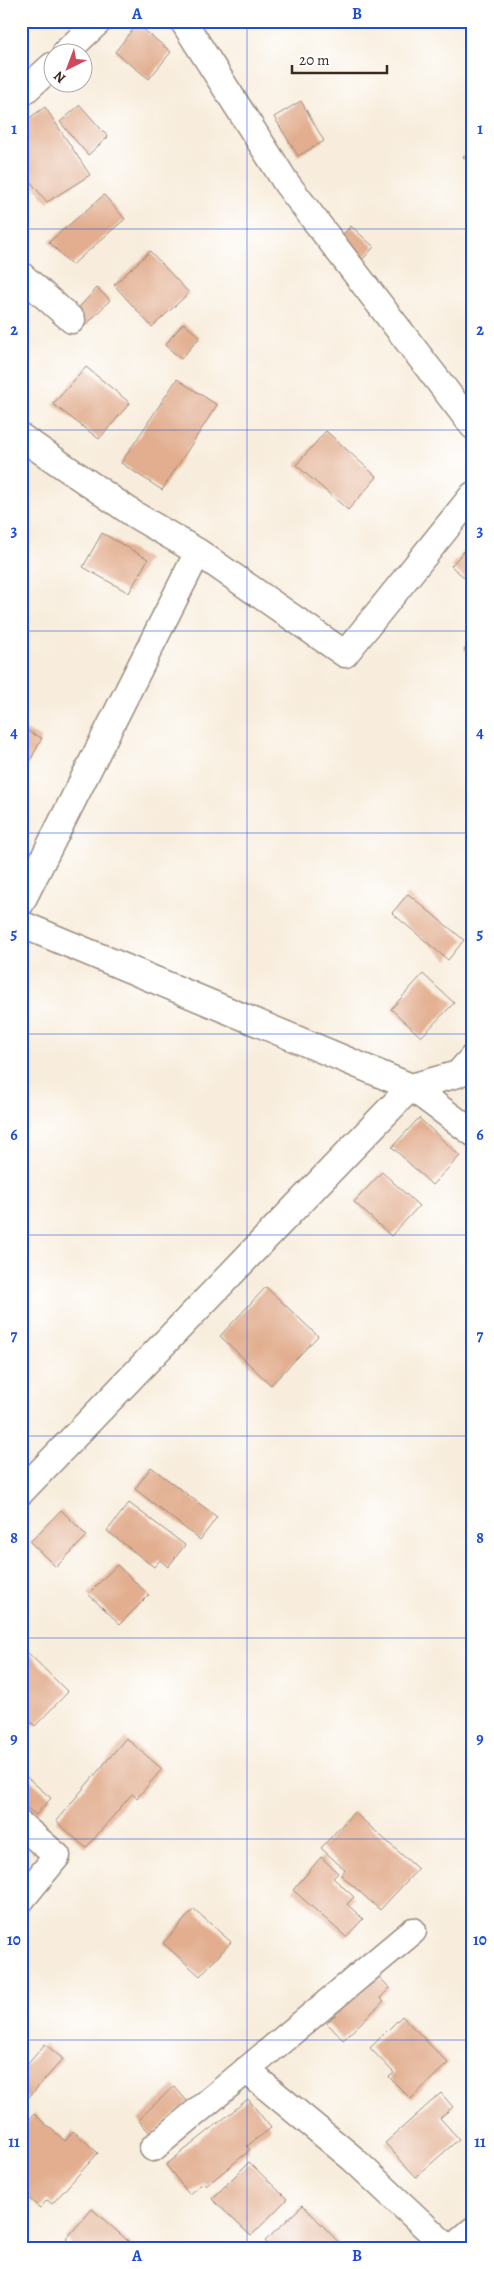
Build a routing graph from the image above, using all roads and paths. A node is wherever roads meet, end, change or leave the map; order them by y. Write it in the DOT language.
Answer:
graph roads {
  1 [pos="99,21"];
  2 [pos="183,21"];
  3 [pos="77,42"];
  4 [pos="42,75"];
  5 [pos="21,94"];
  6 [pos="21,274"];
  7 [pos="72,320"];
  8 [pos="473,426"];
  9 [pos="21,437"];
  10 [pos="473,495"];
  11 [pos="198,552"];
  12 [pos="21,903"];
  13 [pos="21,924"];
  14 [pos="473,1057"];
  15 [pos="412,1087"];
  16 [pos="473,1133"];
  17 [pos="21,1492"];
  18 [pos="21,1825"];
  19 [pos="21,1900"];
  20 [pos="413,1931"];
  21 [pos="246,2070"];
  22 [pos="153,2148"];
  23 [pos="473,2230"];
  24 [pos="448,2248"];
  25 [pos="452,2248"];
  1 -- 3 [label="street"];
  2 -- 8 [label="street"];
  4 -- 5 [label="street"];
  6 -- 7 [label="street"];
  9 -- 11 [label="street"];
  10 -- 11 [label="street"];
  11 -- 12 [label="street"];
  13 -- 15 [label="street"];
  14 -- 15 [label="street"];
  15 -- 16 [label="street"];
  15 -- 17 [label="street"];
  18 -- 19 [label="street"];
  20 -- 21 [label="street"];
  21 -- 22 [label="street"];
  21 -- 24 [label="street"];
  23 -- 25 [label="street"];
}
